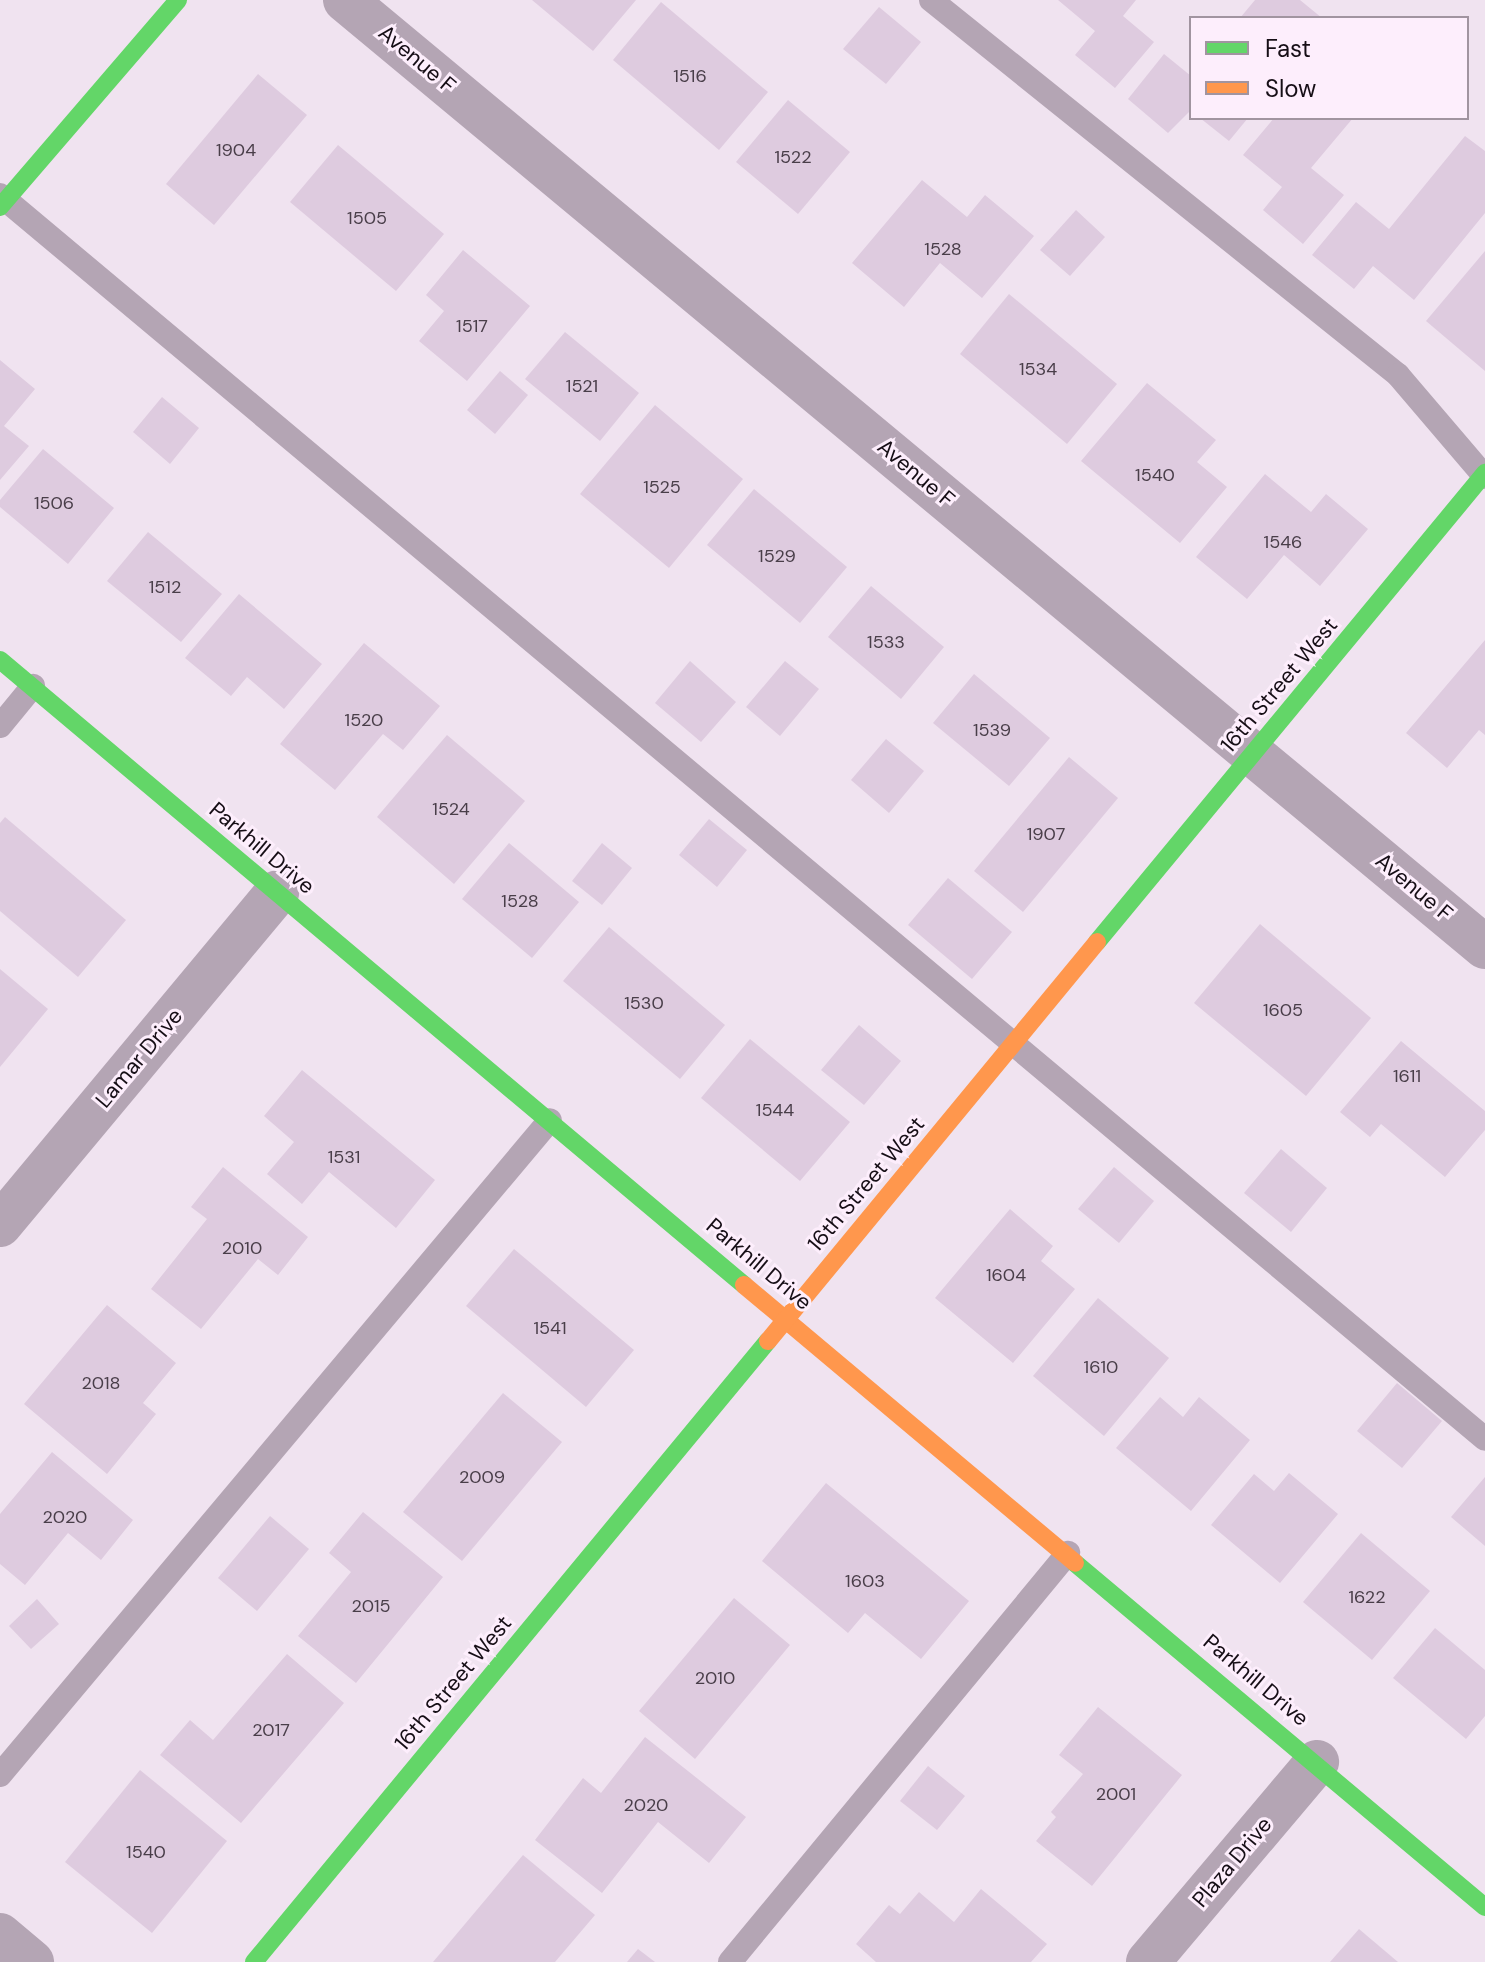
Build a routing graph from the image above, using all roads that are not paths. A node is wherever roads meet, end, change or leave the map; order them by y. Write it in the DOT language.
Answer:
graph roads {
  1 [pos="178,0"];
  2 [pos="345,0"];
  3 [pos="931,0"];
  4 [pos="2,200"];
  5 [pos="1484,475"];
  6 [pos="0,660"];
  7 [pos="33,686"];
  8 [pos="0,726"];
  9 [pos="1254,753"];
  10 [pos="277,892"];
  11 [pos="1485,947"];
  12 [pos="1014,1043"];
  13 [pos="550,1120"];
  14 [pos="0,1225"];
  15 [pos="786,1318"];
  16 [pos="1485,1439"];
  17 [pos="1068,1553"];
  18 [pos="1317,1762"];
  19 [pos="0,1775"];
  20 [pos="1485,1907"];
  21 [pos="0,1935"];
  22 [pos="32,1962"];
  23 [pos="254,1962"];
  24 [pos="730,1962"];
  25 [pos="1148,1962"];
  1 -- 4 [label="street"];
  2 -- 9 [label="street, Avenue F"];
  3 -- 5 [label="lane"];
  4 -- 12 [label="lane"];
  5 -- 9 [label="street, 16th Street West"];
  6 -- 7 [label="street, Parkhill Drive"];
  7 -- 8 [label="lane"];
  7 -- 10 [label="street, Parkhill Drive"];
  9 -- 11 [label="street, Avenue F"];
  9 -- 12 [label="street, 16th Street West"];
  10 -- 13 [label="street, Parkhill Drive"];
  10 -- 14 [label="street, Lamar Drive"];
  12 -- 15 [label="street, 16th Street West"];
  12 -- 16 [label="lane"];
  13 -- 15 [label="street, Parkhill Drive"];
  13 -- 19 [label="lane"];
  15 -- 17 [label="street, Parkhill Drive"];
  15 -- 23 [label="street, 16th Street West"];
  17 -- 18 [label="street, Parkhill Drive"];
  17 -- 24 [label="lane"];
  18 -- 20 [label="street, Parkhill Drive"];
  18 -- 25 [label="street, Plaza Drive"];
  21 -- 22 [label="street"];
}
